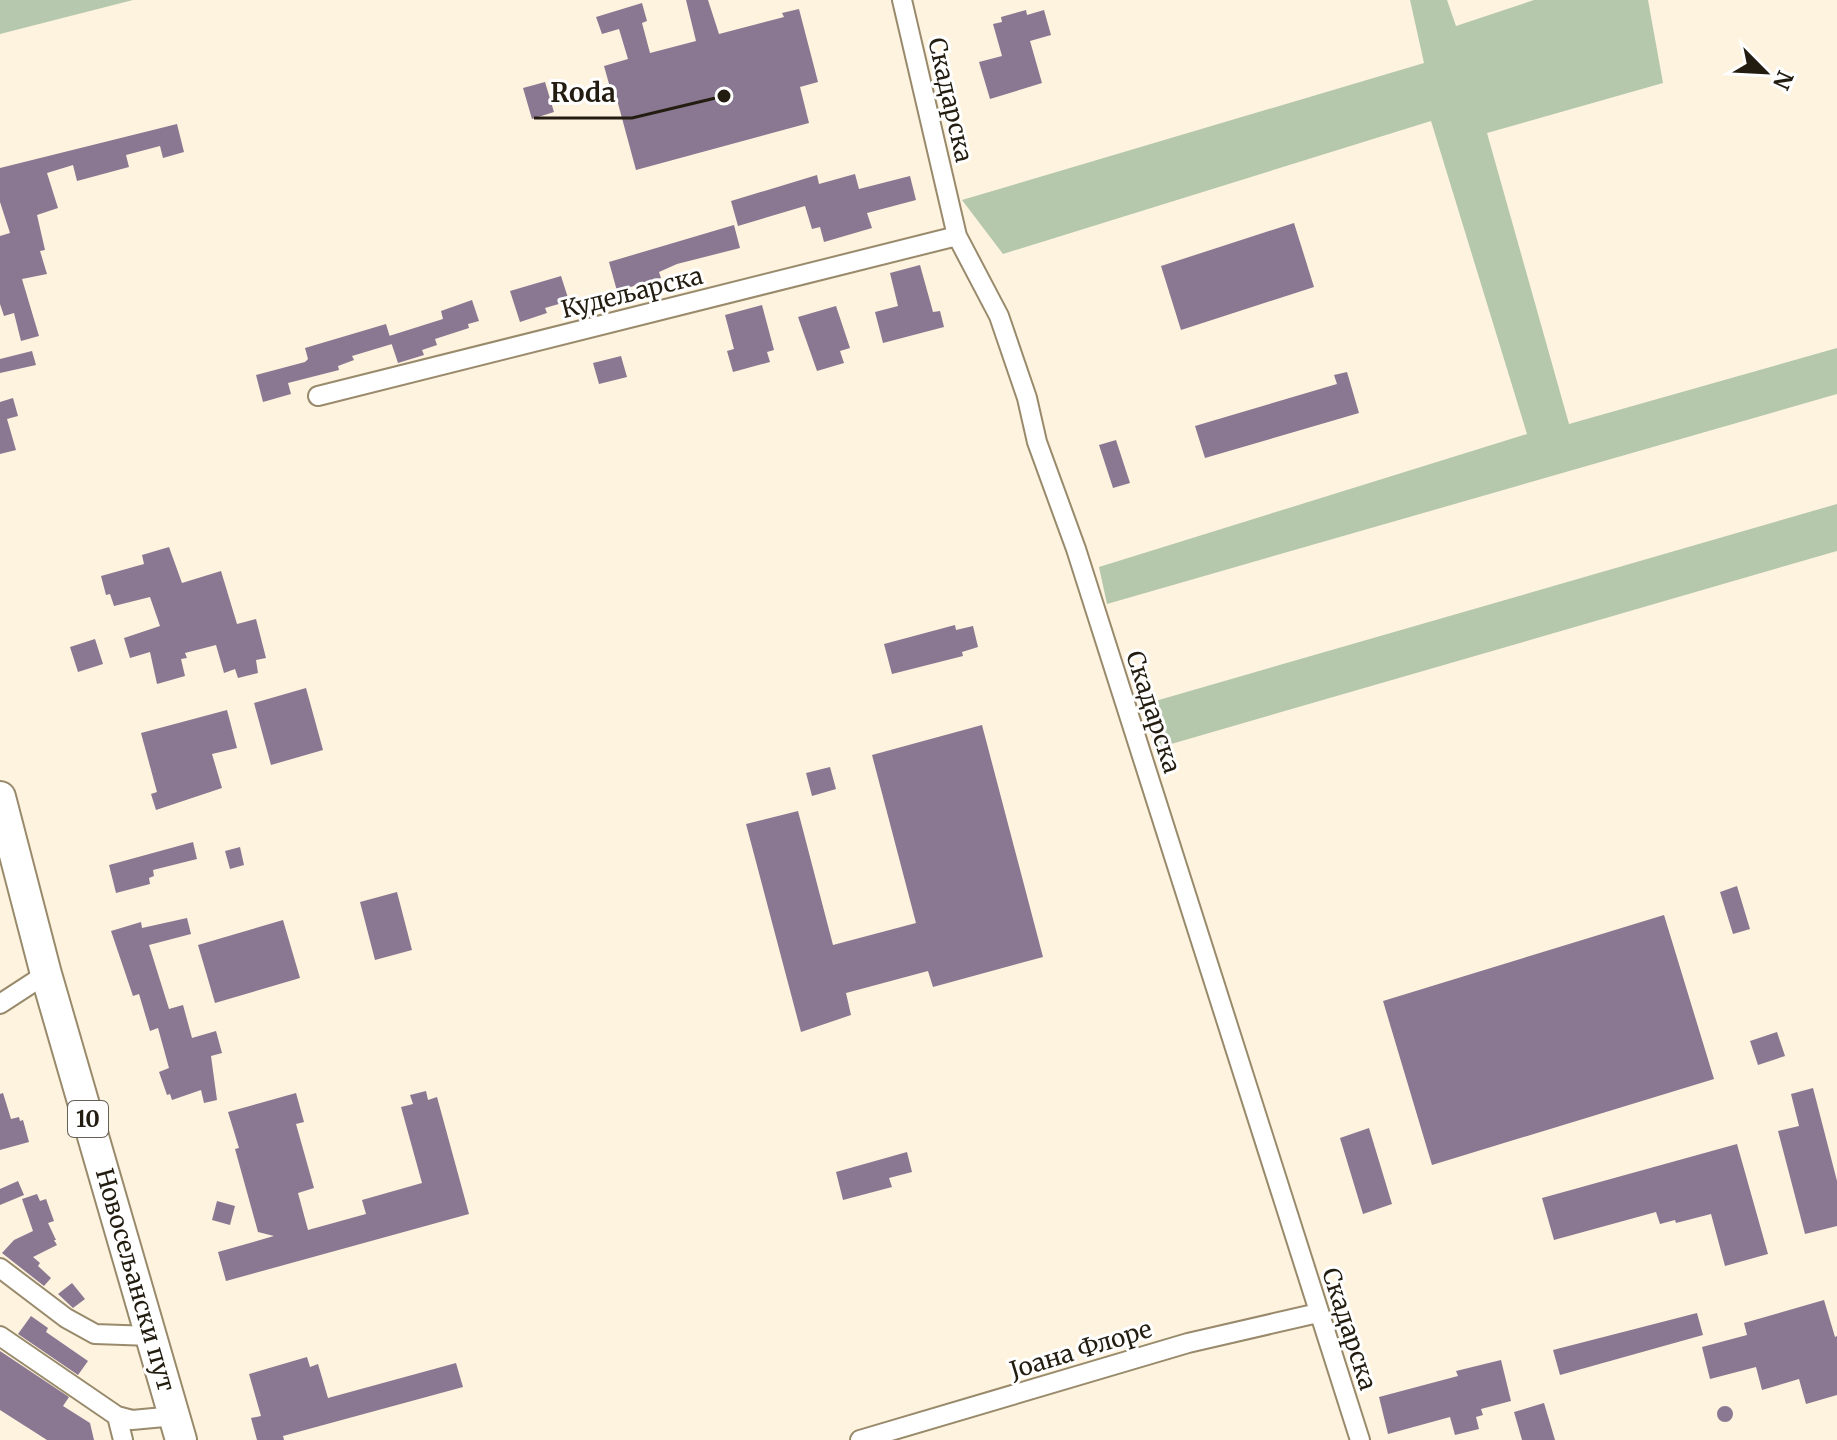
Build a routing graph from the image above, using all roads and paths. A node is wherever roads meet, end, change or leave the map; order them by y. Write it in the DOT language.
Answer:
graph roads {
  1 [pos="902,0"];
  2 [pos="957,236"];
  3 [pos="318,396"];
  4 [pos="0,797"];
  5 [pos="46,974"];
  6 [pos="0,1004"];
  7 [pos="0,1268"];
  8 [pos="1318,1313"];
  9 [pos="0,1336"];
  10 [pos="151,1336"];
  11 [pos="117,1416"];
  12 [pos="178,1428"];
  13 [pos="123,1440"];
  14 [pos="860,1440"];
  15 [pos="1360,1440"];
  1 -- 2 [label="street, Скадарска"];
  2 -- 3 [label="street, Кудељарска"];
  2 -- 8 [label="street, Скадарска"];
  4 -- 5 [label="main road, Новосељански пут / 10"];
  5 -- 6 [label="street"];
  5 -- 10 [label="main road, Новосељански пут / 10"];
  7 -- 10 [label="street"];
  8 -- 14 [label="street, Јоана Флоре"];
  8 -- 15 [label="street, Скадарска"];
  9 -- 11 [label="street"];
  10 -- 12 [label="main road, Новосељански пут / 10"];
  11 -- 12 [label="street"];
  11 -- 13 [label="street"];
}
